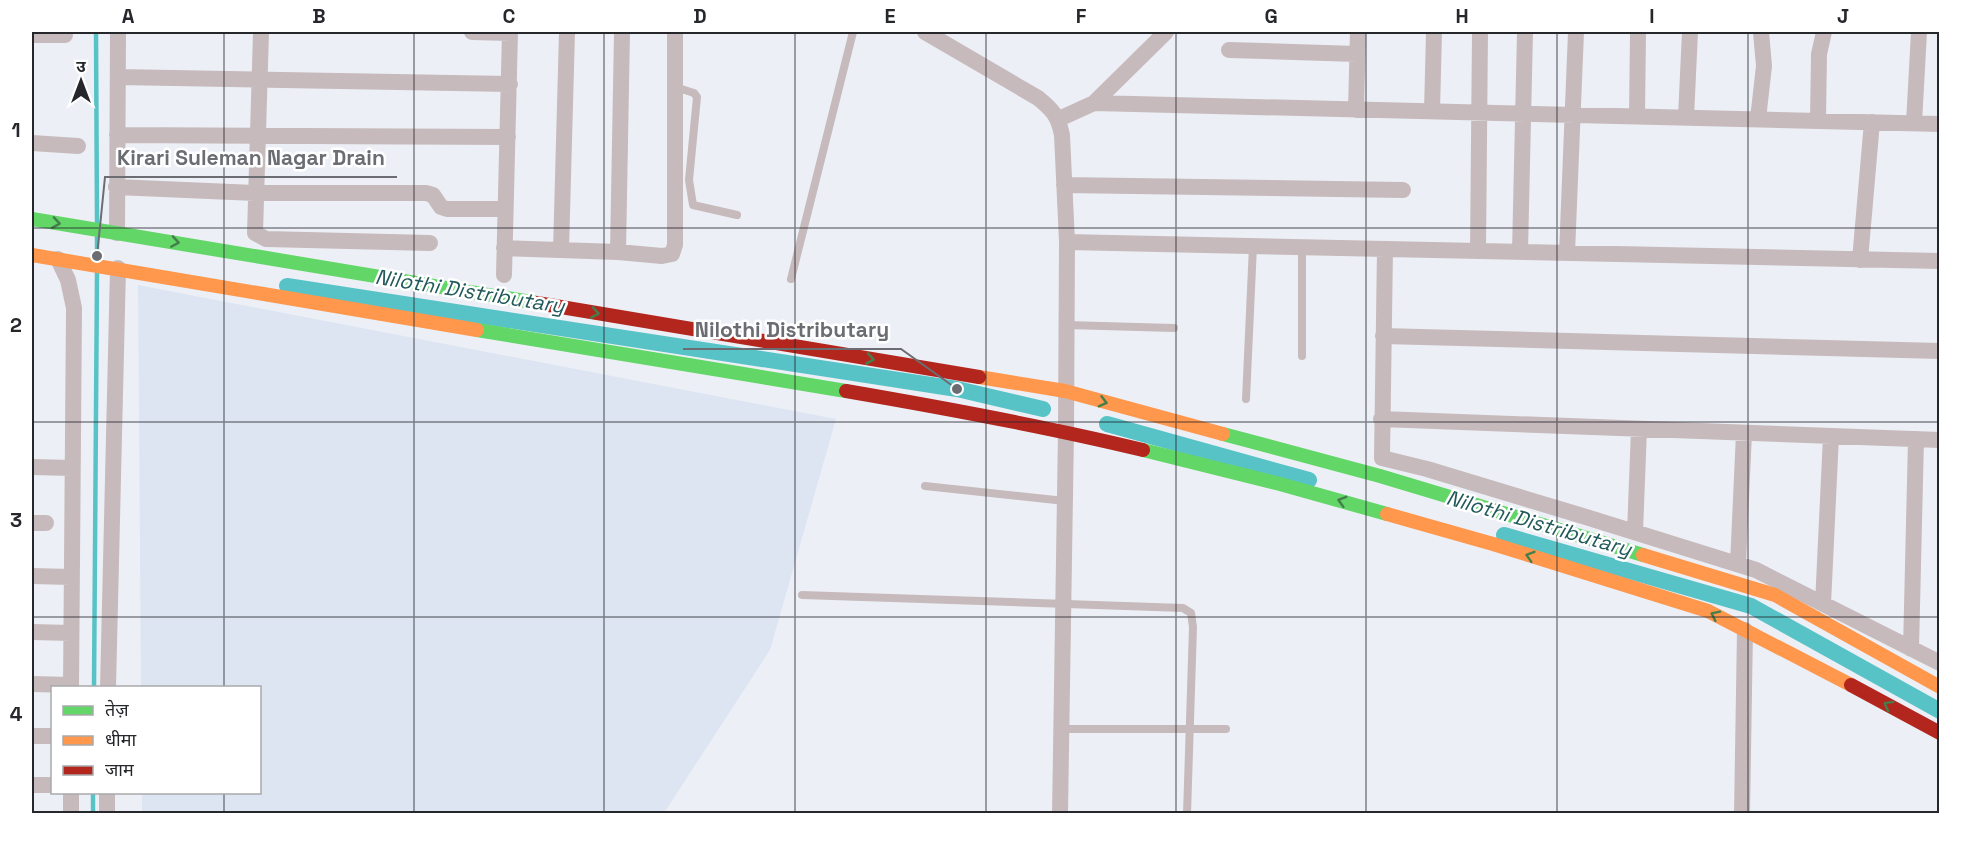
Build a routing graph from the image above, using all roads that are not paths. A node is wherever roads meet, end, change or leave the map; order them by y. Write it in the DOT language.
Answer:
graph roads {
  1 [pos="118,32"];
  2 [pos="261,32"];
  3 [pos="472,32"];
  4 [pos="510,32"];
  5 [pos="567,32"];
  6 [pos="622,32"];
  7 [pos="675,32"];
  8 [pos="853,32"];
  9 [pos="925,32"];
  10 [pos="1166,32"];
  11 [pos="1358,32"];
  12 [pos="1434,32"];
  13 [pos="1480,32"];
  14 [pos="1525,32"];
  15 [pos="1576,32"];
  16 [pos="1638,32"];
  17 [pos="1690,32"];
  18 [pos="1761,32"];
  19 [pos="1824,32"];
  20 [pos="1918,32"];
  21 [pos="65,34"];
  22 [pos="32,35"];
  23 [pos="1229,50"];
  24 [pos="1357,54"];
  25 [pos="118,77"];
  26 [pos="260,80"];
  27 [pos="510,84"];
  28 [pos="675,87"];
  29 [pos="1094,103"];
  30 [pos="1356,110"];
  31 [pos="1432,111"];
  32 [pos="1478,112"];
  33 [pos="1523,113"];
  34 [pos="1573,114"];
  35 [pos="1637,116"];
  36 [pos="1686,117"];
  37 [pos="1059,119"];
  38 [pos="1758,119"];
  39 [pos="1818,120"];
  40 [pos="1872,122"];
  41 [pos="1914,123"];
  42 [pos="1940,124"];
  43 [pos="117,135"];
  44 [pos="257,136"];
  45 [pos="508,137"];
  46 [pos="32,143"];
  47 [pos="78,146"];
  48 [pos="1064,185"];
  49 [pos="116,187"];
  50 [pos="1403,190"];
  51 [pos="255,192"];
  52 [pos="505,209"];
  53 [pos="737,215"];
  54 [pos="32,219"];
  55 [pos="114,232"];
  56 [pos="1067,242"];
  57 [pos="430,243"];
  58 [pos="1253,246"];
  59 [pos="1302,247"];
  60 [pos="504,248"];
  61 [pos="1385,249"];
  62 [pos="561,250"];
  63 [pos="1478,251"];
  64 [pos="618,252"];
  65 [pos="1520,252"];
  66 [pos="1567,253"];
  67 [pos="32,255"];
  68 [pos="58,259"];
  69 [pos="1860,260"];
  70 [pos="1940,261"];
  71 [pos="112,268"];
  72 [pos="504,275"];
  73 [pos="791,279"];
  74 [pos="1066,325"];
  75 [pos="1174,328"];
  76 [pos="1383,336"];
  77 [pos="1940,351"];
  78 [pos="1302,356"];
  79 [pos="1065,391"];
  80 [pos="1246,399"];
  81 [pos="1381,419"];
  82 [pos="1638,429"];
  83 [pos="1066,431"];
  84 [pos="1744,433"];
  85 [pos="1831,436"];
  86 [pos="1916,440"];
  87 [pos="1940,440"];
  88 [pos="1382,458"];
  89 [pos="32,467"];
  90 [pos="72,468"];
  91 [pos="1380,476"];
  92 [pos="925,486"];
  93 [pos="1065,501"];
  94 [pos="1635,532"];
  95 [pos="1738,564"];
  96 [pos="32,576"];
  97 [pos="71,577"];
  98 [pos="802,595"];
  99 [pos="1064,604"];
  100 [pos="1823,604"];
  101 [pos="1745,630"];
  102 [pos="32,632"];
  103 [pos="71,633"];
  104 [pos="1911,649"];
  105 [pos="1940,663"];
  106 [pos="32,684"];
  107 [pos="71,686"];
  108 [pos="108,686"];
  109 [pos="1940,687"];
  110 [pos="1062,729"];
  111 [pos="1188,729"];
  112 [pos="1226,729"];
  113 [pos="1940,733"];
  114 [pos="32,736"];
  115 [pos="51,736"];
  116 [pos="32,785"];
  117 [pos="51,785"];
  118 [pos="71,794"];
  119 [pos="107,794"];
  120 [pos="71,813"];
  121 [pos="106,813"];
  122 [pos="1060,813"];
  123 [pos="1187,813"];
  124 [pos="1742,813"];
  1 -- 25 [label="street"];
  2 -- 26 [label="street"];
  3 -- 4 [label="street"];
  4 -- 27 [label="street"];
  5 -- 62 [label="street"];
  6 -- 64 [label="street"];
  7 -- 28 [label="street"];
  8 -- 73 [label="lane"];
  9 -- 37 [label="street"];
  10 -- 29 [label="street"];
  11 -- 24 [label="street"];
  12 -- 31 [label="street"];
  13 -- 32 [label="street"];
  14 -- 33 [label="street"];
  15 -- 34 [label="street"];
  16 -- 35 [label="street"];
  17 -- 36 [label="street"];
  18 -- 38 [label="street"];
  19 -- 39 [label="street"];
  20 -- 41 [label="street"];
  21 -- 22 [label="street"];
  23 -- 24 [label="street"];
  24 -- 30 [label="street"];
  25 -- 26 [label="street"];
  25 -- 43 [label="street"];
  26 -- 27 [label="street"];
  26 -- 44 [label="street"];
  27 -- 45 [label="street"];
  28 -- 53 [label="lane"];
  28 -- 64 [label="street"];
  29 -- 30 [label="street"];
  29 -- 37 [label="street"];
  30 -- 31 [label="street"];
  31 -- 32 [label="street"];
  32 -- 33 [label="street"];
  32 -- 63 [label="street"];
  33 -- 34 [label="street"];
  33 -- 65 [label="street"];
  34 -- 35 [label="street"];
  34 -- 66 [label="street"];
  35 -- 36 [label="street"];
  36 -- 38 [label="street"];
  37 -- 48 [label="street"];
  38 -- 39 [label="street"];
  39 -- 40 [label="street"];
  40 -- 41 [label="street"];
  40 -- 69 [label="street"];
  41 -- 42 [label="street"];
  43 -- 44 [label="street"];
  43 -- 49 [label="street"];
  44 -- 45 [label="street"];
  44 -- 51 [label="street"];
  45 -- 52 [label="street"];
  46 -- 47 [label="street"];
  48 -- 50 [label="street"];
  48 -- 56 [label="street"];
  49 -- 51 [label="street"];
  49 -- 55 [label="street"];
  51 -- 52 [label="street"];
  51 -- 57 [label="street"];
  52 -- 60 [label="street"];
  54 -- 55 [label="street, one-way"];
  55 -- 79 [label="street, one-way"];
  56 -- 58 [label="street"];
  56 -- 74 [label="street"];
  58 -- 59 [label="street"];
  58 -- 80 [label="lane"];
  59 -- 61 [label="street"];
  59 -- 78 [label="lane"];
  60 -- 62 [label="street"];
  60 -- 72 [label="street"];
  61 -- 63 [label="street"];
  61 -- 76 [label="street"];
  62 -- 64 [label="street"];
  63 -- 65 [label="street"];
  65 -- 66 [label="street"];
  66 -- 69 [label="street"];
  67 -- 68 [label="street"];
  68 -- 71 [label="street"];
  68 -- 90 [label="street"];
  69 -- 70 [label="street"];
  71 -- 83 [label="street"];
  71 -- 108 [label="street"];
  74 -- 75 [label="lane"];
  74 -- 79 [label="street"];
  76 -- 77 [label="street"];
  76 -- 81 [label="street"];
  79 -- 83 [label="street"];
  79 -- 91 [label="street, one-way"];
  81 -- 82 [label="street"];
  81 -- 88 [label="street"];
  82 -- 84 [label="street"];
  82 -- 94 [label="street"];
  83 -- 93 [label="street"];
  101 -- 83 [label="street, one-way"];
  84 -- 85 [label="street"];
  84 -- 95 [label="street"];
  85 -- 86 [label="street"];
  85 -- 100 [label="street"];
  86 -- 87 [label="street"];
  86 -- 104 [label="street"];
  88 -- 91 [label="street"];
  88 -- 94 [label="street"];
  89 -- 90 [label="street"];
  90 -- 97 [label="street"];
  91 -- 109 [label="street"];
  92 -- 93 [label="lane"];
  93 -- 99 [label="street"];
  94 -- 95 [label="street"];
  95 -- 100 [label="street"];
  96 -- 97 [label="street"];
  97 -- 103 [label="street"];
  98 -- 99 [label="lane"];
  99 -- 110 [label="street"];
  99 -- 111 [label="lane"];
  100 -- 104 [label="street"];
  113 -- 101 [label="street, one-way"];
  101 -- 124 [label="street"];
  102 -- 103 [label="street"];
  103 -- 107 [label="street"];
  104 -- 105 [label="street"];
  106 -- 107 [label="street"];
  110 -- 111 [label="lane"];
  110 -- 122 [label="street"];
  111 -- 112 [label="lane"];
  111 -- 123 [label="lane"];
  114 -- 115 [label="street"];
  116 -- 117 [label="street"];
  118 -- 120 [label="street"];
  119 -- 121 [label="street"];
}
